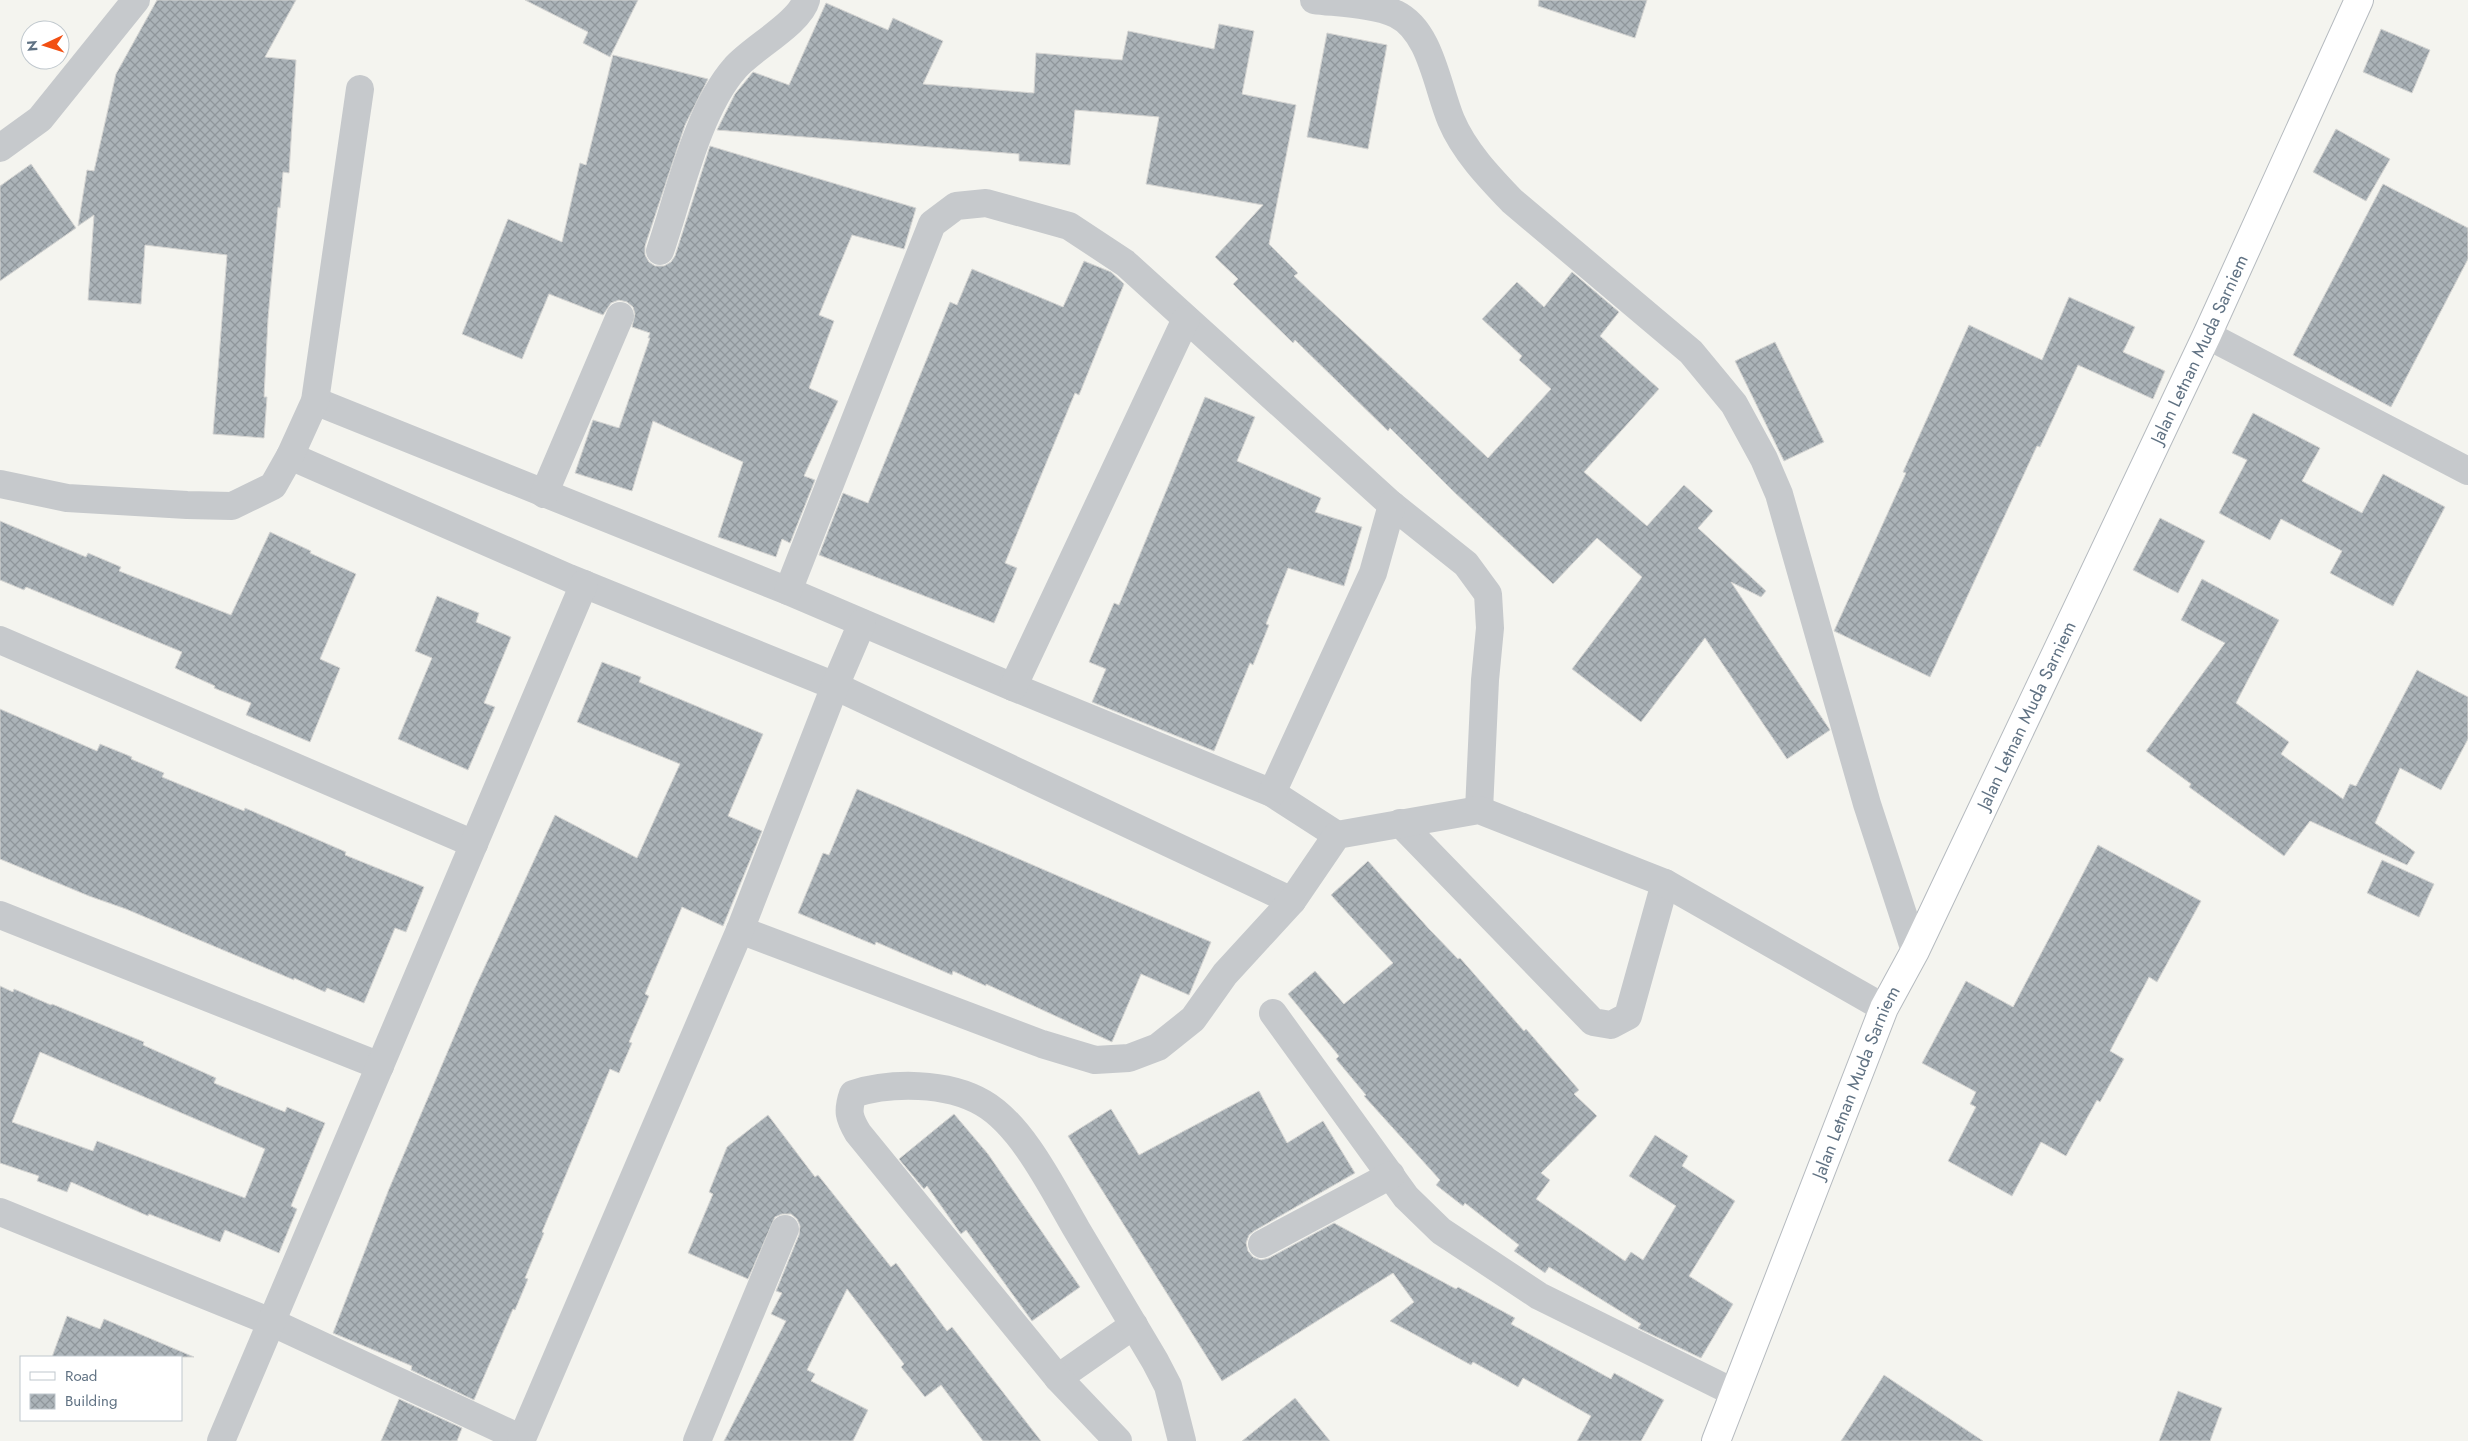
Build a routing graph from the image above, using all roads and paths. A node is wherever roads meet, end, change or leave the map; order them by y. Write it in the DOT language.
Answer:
graph roads {
  1 [pos="136,0"];
  2 [pos="806,0"];
  3 [pos="1314,0"];
  4 [pos="2359,0"];
  5 [pos="360,89"];
  6 [pos="0,148"];
  7 [pos="660,251"];
  8 [pos="620,316"];
  9 [pos="1186,319"];
  10 [pos="2206,336"];
  11 [pos="315,401"];
  12 [pos="290,456"];
  13 [pos="2468,471"];
  14 [pos="0,484"];
  15 [pos="544,494"];
  16 [pos="1392,504"];
  17 [pos="584,584"];
  18 [pos="788,590"];
  19 [pos="862,623"];
  20 [pos="0,640"];
  21 [pos="835,686"];
  22 [pos="1013,687"];
  23 [pos="1272,793"];
  24 [pos="1479,810"];
  25 [pos="1400,823"];
  26 [pos="1337,834"];
  27 [pos="474,844"];
  28 [pos="1665,883"];
  29 [pos="1292,900"];
  30 [pos="0,915"];
  31 [pos="740,930"];
  32 [pos="1915,951"];
  33 [pos="1884,1008"];
  34 [pos="1273,1013"];
  35 [pos="380,1066"];
  36 [pos="1392,1175"];
  37 [pos="0,1212"];
  38 [pos="785,1229"];
  39 [pos="1262,1244"];
  40 [pos="271,1322"];
  41 [pos="1134,1325"];
  42 [pos="1058,1378"];
  43 [pos="1735,1393"];
  44 [pos="522,1440"];
  45 [pos="221,1441"];
  46 [pos="697,1441"];
  47 [pos="1118,1441"];
  48 [pos="1182,1441"];
  49 [pos="1716,1441"];
  1 -- 6 [label="street"];
  2 -- 7 [label="street"];
  3 -- 32 [label="street"];
  4 -- 10 [label="main road, Jalan Letnan Muda Sarniem"];
  5 -- 11 [label="street"];
  8 -- 15 [label="street"];
  9 -- 16 [label="street"];
  9 -- 18 [label="street"];
  9 -- 22 [label="street"];
  10 -- 13 [label="street"];
  10 -- 32 [label="main road, Jalan Letnan Muda Sarniem"];
  11 -- 12 [label="street"];
  11 -- 15 [label="street"];
  12 -- 14 [label="street"];
  12 -- 17 [label="street"];
  15 -- 18 [label="street"];
  16 -- 23 [label="street"];
  16 -- 24 [label="street"];
  17 -- 21 [label="street"];
  17 -- 27 [label="street"];
  18 -- 19 [label="street"];
  19 -- 21 [label="street"];
  19 -- 22 [label="street"];
  20 -- 27 [label="street"];
  21 -- 29 [label="street"];
  21 -- 31 [label="street"];
  22 -- 23 [label="street"];
  23 -- 26 [label="street"];
  24 -- 25 [label="street"];
  24 -- 28 [label="street"];
  25 -- 26 [label="street"];
  25 -- 28 [label="street"];
  26 -- 29 [label="street"];
  27 -- 35 [label="street"];
  28 -- 33 [label="street"];
  29 -- 31 [label="street"];
  30 -- 35 [label="street"];
  31 -- 44 [label="street"];
  32 -- 33 [label="main road, Jalan Letnan Muda Sarniem"];
  33 -- 43 [label="main road, Jalan Letnan Muda Sarniem"];
  34 -- 36 [label="street"];
  35 -- 40 [label="street"];
  36 -- 39 [label="street"];
  36 -- 43 [label="street"];
  37 -- 40 [label="street"];
  38 -- 46 [label="street"];
  40 -- 44 [label="street"];
  40 -- 45 [label="street"];
  41 -- 42 [label="street"];
  41 -- 42 [label="street"];
  41 -- 48 [label="street"];
  42 -- 47 [label="street"];
  43 -- 49 [label="main road, Jalan Letnan Muda Sarniem"];
}
